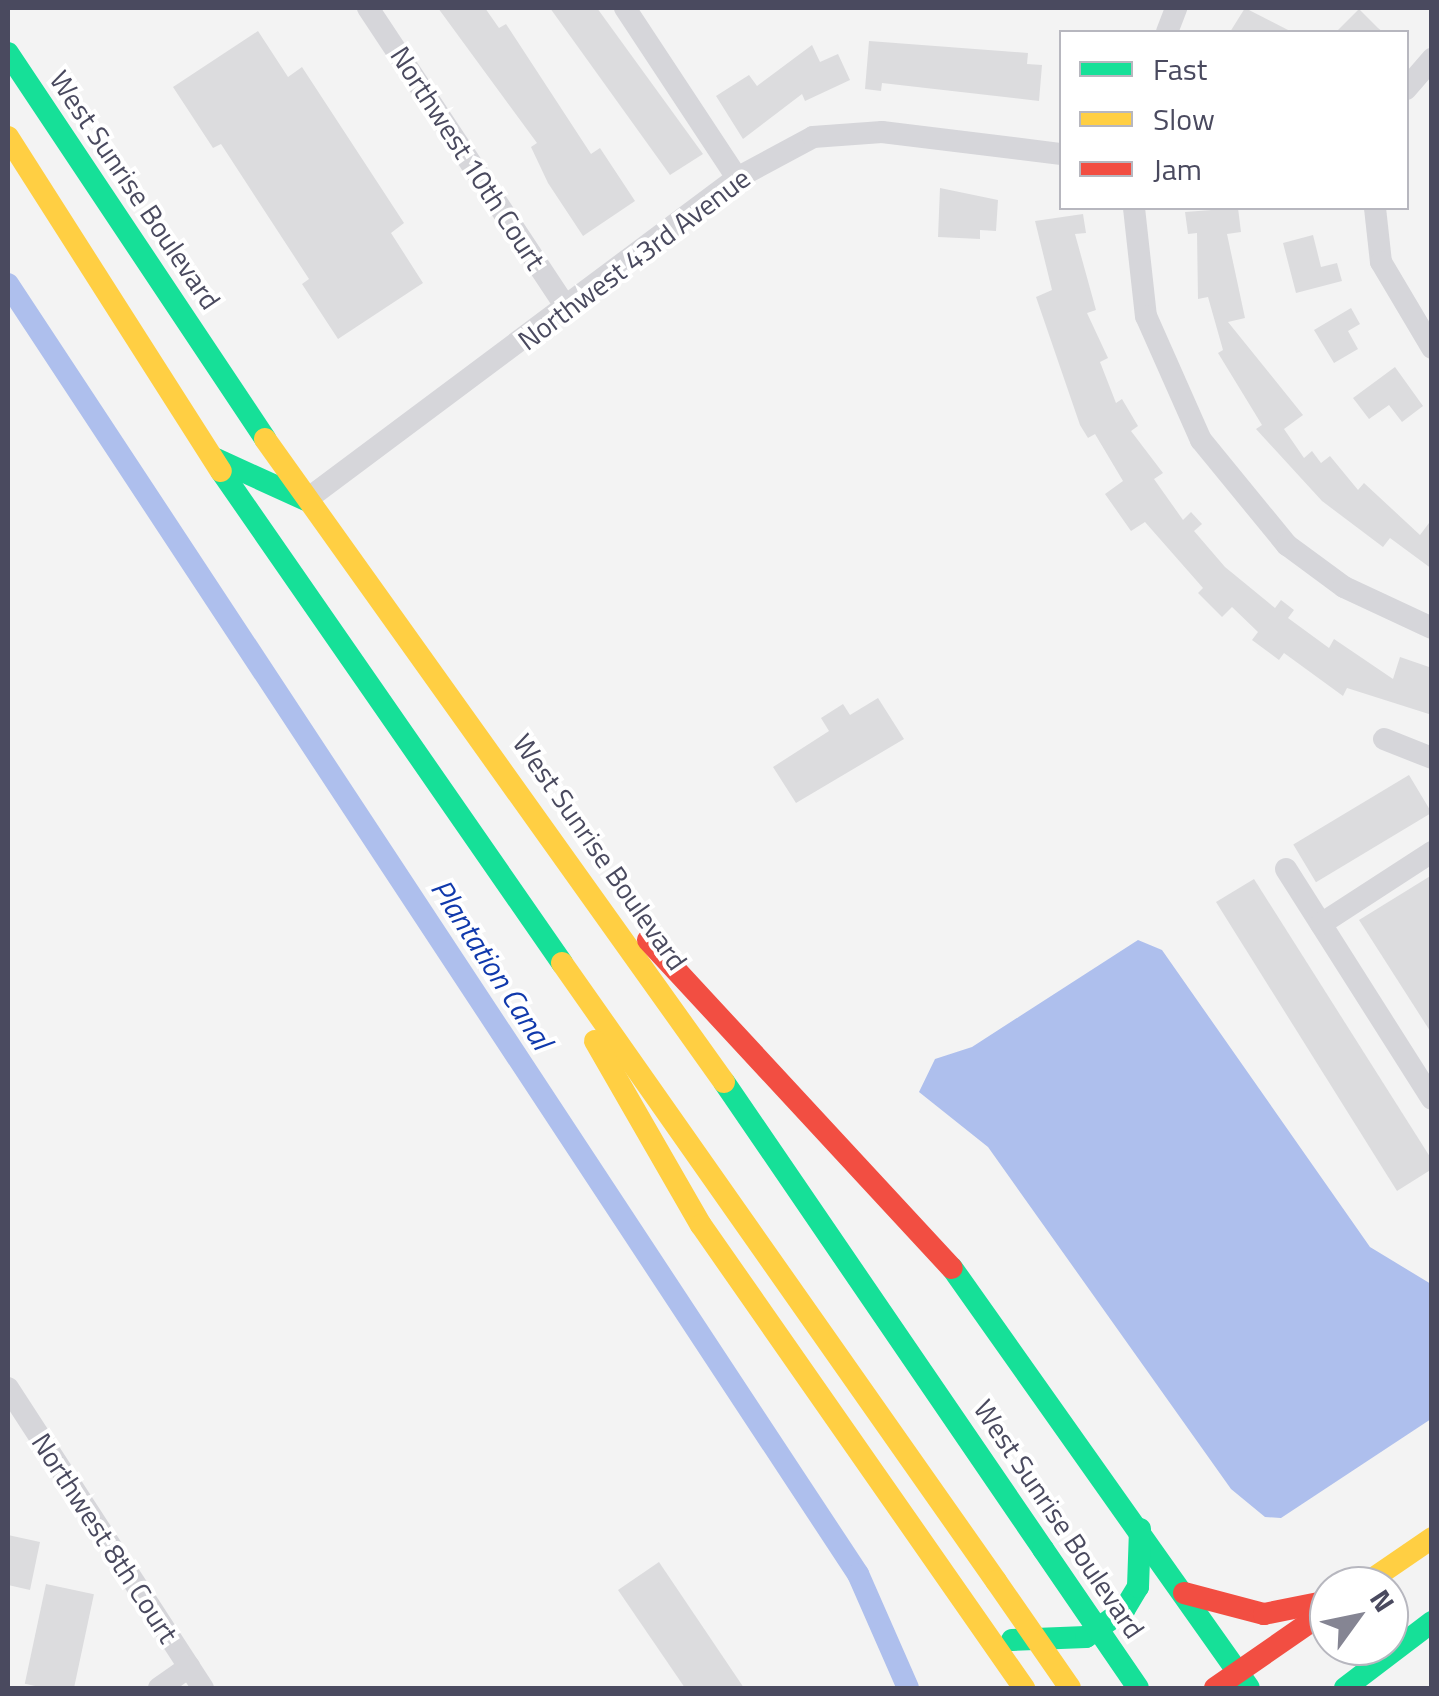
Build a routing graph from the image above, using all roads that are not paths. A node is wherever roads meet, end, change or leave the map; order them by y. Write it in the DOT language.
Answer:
graph roads {
  1 [pos="368,8"];
  2 [pos="625,8"];
  3 [pos="8,53"];
  4 [pos="1432,59"];
  5 [pos="1409,85"];
  6 [pos="8,137"];
  7 [pos="1059,154"];
  8 [pos="737,178"];
  9 [pos="1134,210"];
  10 [pos="1376,210"];
  11 [pos="567,309"];
  12 [pos="1432,348"];
  13 [pos="211,456"];
  14 [pos="306,500"];
  15 [pos="1432,628"];
  16 [pos="1384,739"];
  17 [pos="1432,758"];
  18 [pos="563,847"];
  19 [pos="1432,852"];
  20 [pos="1286,870"];
  21 [pos="502,880"];
  22 [pos="1321,924"];
  23 [pos="1432,1098"];
  24 [pos="8,1388"];
  25 [pos="1140,1527"];
  26 [pos="1432,1538"];
  27 [pos="1391,1566"];
  28 [pos="1184,1593"];
  29 [pos="1309,1605"];
  30 [pos="969,1612"];
  31 [pos="1432,1622"];
  32 [pos="1309,1625"];
  33 [pos="189,1668"];
  34 [pos="1244,1681"];
  35 [pos="1019,1685"];
  36 [pos="1353,1685"];
  37 [pos="159,1688"];
  38 [pos="204,1688"];
  39 [pos="1070,1688"];
  40 [pos="1138,1688"];
  41 [pos="1215,1688"];
  1 -- 11 [label="street, Northwest 10th Court"];
  2 -- 8 [label="street"];
  3 -- 14 [label="main road, West Sunrise Boulevard"];
  4 -- 5 [label="street"];
  6 -- 13 [label="main road"];
  7 -- 8 [label="street, Northwest 43rd Avenue"];
  8 -- 11 [label="street, Northwest 43rd Avenue"];
  9 -- 15 [label="street"];
  10 -- 12 [label="street"];
  11 -- 14 [label="street, Northwest 43rd Avenue"];
  13 -- 14 [label="main road"];
  13 -- 21 [label="main road"];
  14 -- 18 [label="main road, West Sunrise Boulevard"];
  16 -- 17 [label="street"];
  18 -- 25 [label="main road"];
  18 -- 40 [label="main road, West Sunrise Boulevard, bridge"];
  19 -- 22 [label="street"];
  20 -- 22 [label="street"];
  21 -- 30 [label="main road"];
  21 -- 39 [label="main road, bridge"];
  22 -- 23 [label="street"];
  24 -- 33 [label="street, Northwest 8th Court"];
  25 -- 28 [label="main road"];
  25 -- 30 [label="main road"];
  26 -- 27 [label="main road"];
  28 -- 29 [label="main road"];
  28 -- 34 [label="main road"];
  30 -- 35 [label="main road"];
  31 -- 36 [label="main road"];
  32 -- 34 [label="main road"];
  33 -- 37 [label="street"];
  33 -- 38 [label="street, Northwest 8th Court"];
  34 -- 41 [label="main road"];
}
